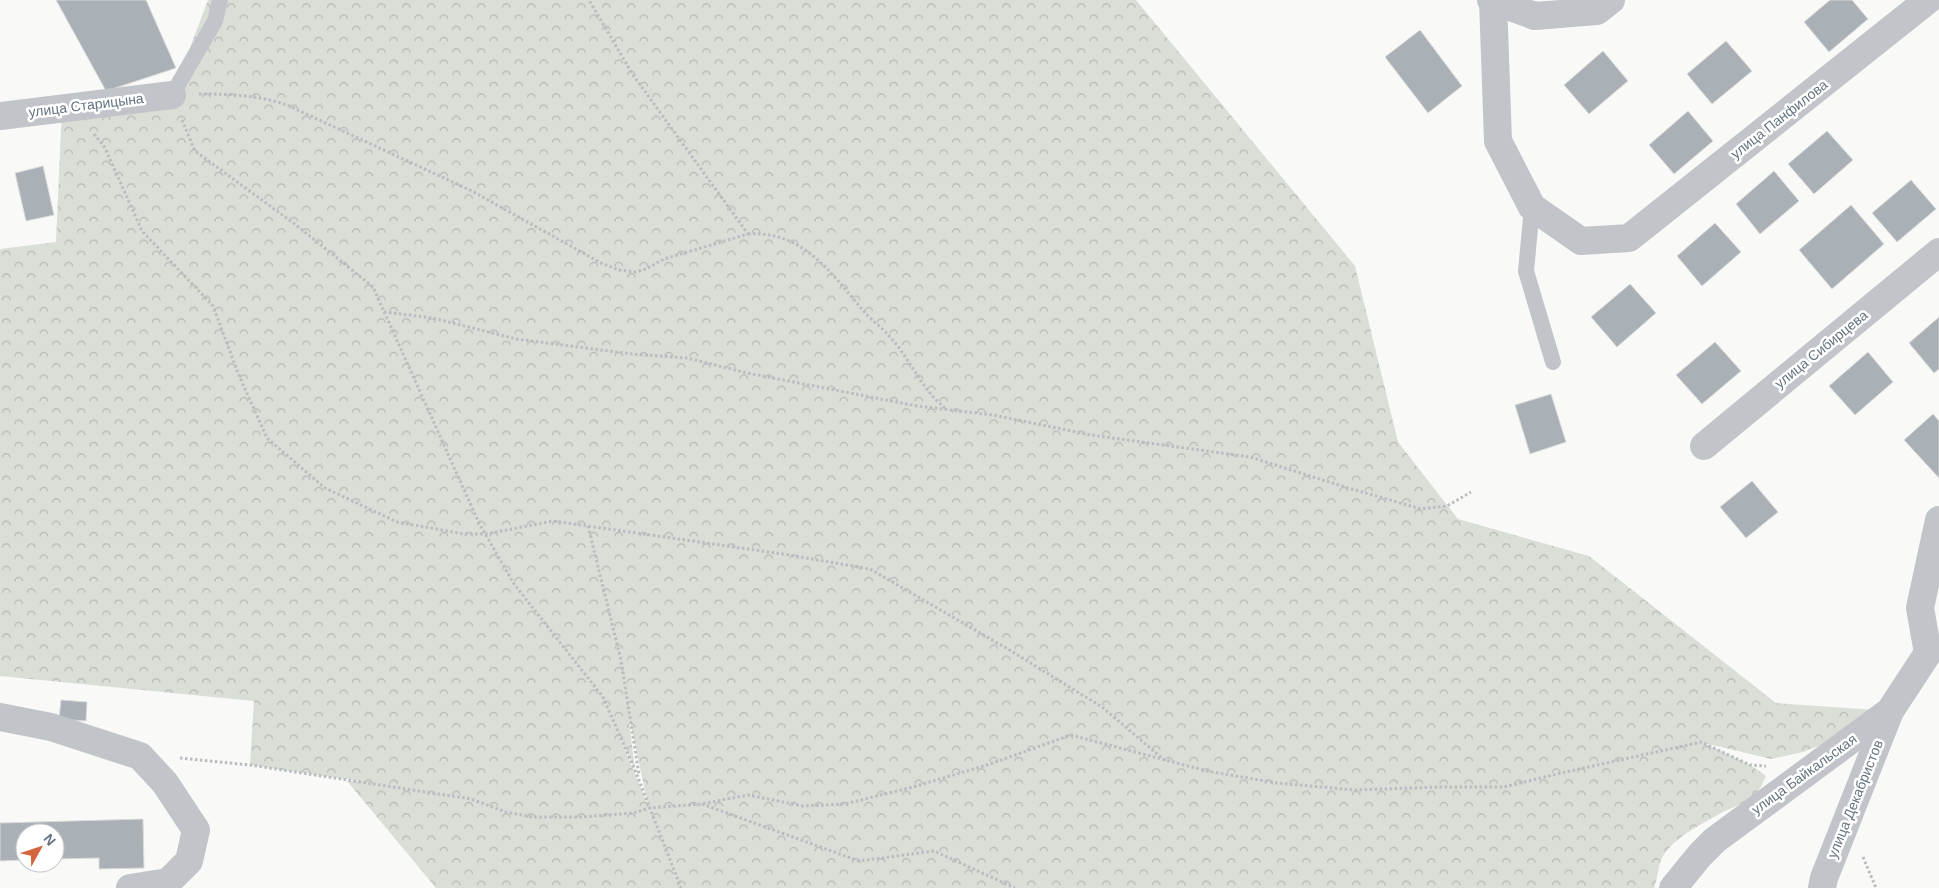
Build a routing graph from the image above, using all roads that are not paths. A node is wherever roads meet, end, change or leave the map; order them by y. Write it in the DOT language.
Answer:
graph roads {
  1 [pos="220,0"];
  2 [pos="1492,0"];
  3 [pos="1611,0"];
  4 [pos="1928,0"];
  5 [pos="172,95"];
  6 [pos="0,116"];
  7 [pos="1532,207"];
  8 [pos="1939,252"];
  9 [pos="1553,362"];
  10 [pos="1704,446"];
  11 [pos="1939,520"];
  12 [pos="1933,651"];
  13 [pos="1890,711"];
  14 [pos="0,717"];
  15 [pos="130,888"];
  16 [pos="1673,888"];
  17 [pos="1822,888"];
  1 -- 5 [label="lane"];
  2 -- 3 [label="street"];
  2 -- 7 [label="street"];
  4 -- 7 [label="street, улица Панфилова"];
  5 -- 6 [label="street, улица Старицына"];
  7 -- 9 [label="lane"];
  8 -- 10 [label="street, улица Сибирцева"];
  11 -- 12 [label="street"];
  12 -- 13 [label="street, улица Байкальская"];
  13 -- 16 [label="street, улица Байкальская"];
  13 -- 17 [label="street, улица Декабристов"];
  14 -- 15 [label="street"];
}
